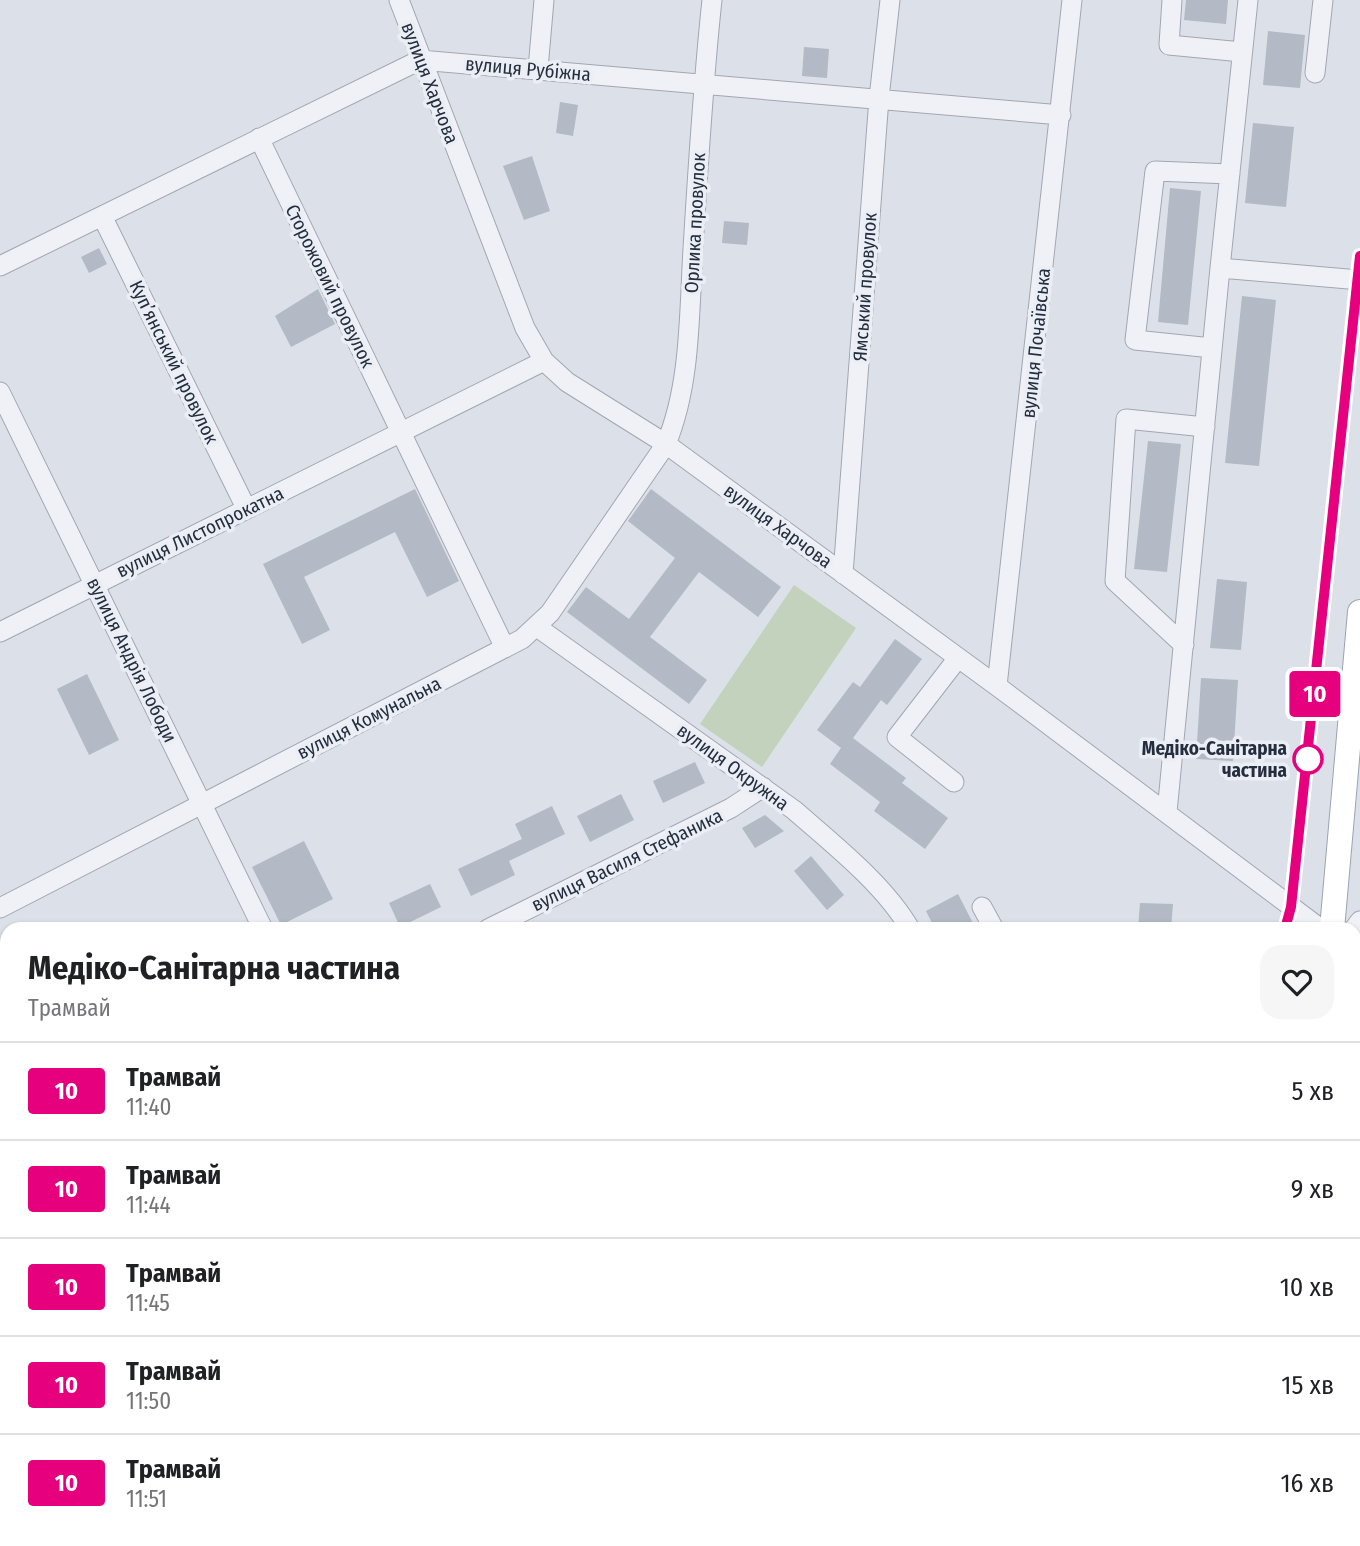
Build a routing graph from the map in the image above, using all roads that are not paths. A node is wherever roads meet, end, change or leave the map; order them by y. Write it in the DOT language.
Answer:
graph roads {
  1 [pos="399,0"];
  2 [pos="544,0"];
  3 [pos="712,0"];
  4 [pos="890,0"];
  5 [pos="1072,0"];
  6 [pos="1172,0"];
  7 [pos="1248,0"];
  8 [pos="1323,0"];
  9 [pos="1242,52"];
  10 [pos="421,60"];
  11 [pos="538,69"];
  12 [pos="1315,73"];
  13 [pos="703,83"];
  14 [pos="879,98"];
  15 [pos="1061,116"];
  16 [pos="259,138"];
  17 [pos="1230,174"];
  18 [pos="102,216"];
  19 [pos="0,266"];
  20 [pos="1220,268"];
  21 [pos="1360,280"];
  22 [pos="1212,348"];
  23 [pos="544,361"];
  24 [pos="0,392"];
  25 [pos="1205,428"];
  26 [pos="402,434"];
  27 [pos="666,443"];
  28 [pos="246,508"];
  29 [pos="843,575"];
  30 [pos="94,584"];
  31 [pos="1360,612"];
  32 [pos="537,627"];
  33 [pos="0,632"];
  34 [pos="1184,645"];
  35 [pos="505,648"];
  36 [pos="958,658"];
  37 [pos="997,686"];
  38 [pos="954,782"];
  39 [pos="763,787"];
  40 [pos="204,804"];
  41 [pos="1167,812"];
  42 [pos="982,907"];
  43 [pos="0,908"];
  44 [pos="260,922"];
  45 [pos="502,922"];
  46 [pos="905,922"];
  47 [pos="990,922"];
  48 [pos="1312,922"];
  49 [pos="1333,922"];
  1 -- 10 [label="street, вулиця Харчова"];
  2 -- 11 [label="street"];
  3 -- 13 [label="street, Орлика провулок"];
  4 -- 14 [label="street, Ямський провулок"];
  5 -- 15 [label="street, вулиця Почаївська"];
  6 -- 9 [label="street"];
  7 -- 9 [label="street"];
  8 -- 12 [label="street"];
  9 -- 17 [label="street"];
  10 -- 11 [label="street, вулиця Рубіжна"];
  10 -- 16 [label="street"];
  10 -- 23 [label="street, вулиця Харчова"];
  11 -- 13 [label="street, вулиця Рубіжна"];
  13 -- 14 [label="street, вулиця Рубіжна"];
  13 -- 27 [label="street, Орлика провулок"];
  14 -- 15 [label="street, вулиця Рубіжна"];
  14 -- 29 [label="street, Ямський провулок"];
  15 -- 37 [label="street, вулиця Почаївська"];
  16 -- 18 [label="street"];
  16 -- 26 [label="street, Сторожовий провулок"];
  17 -- 20 [label="street"];
  17 -- 22 [label="street"];
  18 -- 19 [label="street"];
  18 -- 28 [label="street, Куп’янський провулок"];
  20 -- 21 [label="street"];
  20 -- 22 [label="street"];
  22 -- 25 [label="street"];
  23 -- 26 [label="street, вулиця Листопрокатна"];
  23 -- 27 [label="street, вулиця Харчова"];
  24 -- 30 [label="street, вулиця Андрія Лободи"];
  25 -- 34 [label="street"];
  25 -- 34 [label="street"];
  26 -- 28 [label="street, вулиця Листопрокатна"];
  26 -- 35 [label="street, Сторожовий провулок"];
  27 -- 29 [label="street, вулиця Харчова"];
  27 -- 32 [label="street, вулиця Комунальна"];
  28 -- 30 [label="street, вулиця Листопрокатна"];
  29 -- 36 [label="street, вулиця Харчова"];
  30 -- 33 [label="street, вулиця Листопрокатна"];
  30 -- 40 [label="street, вулиця Андрія Лободи"];
  31 -- 49 [label="main road"];
  32 -- 35 [label="street, вулиця Комунальна"];
  32 -- 39 [label="street, вулиця Окружна"];
  34 -- 41 [label="street"];
  35 -- 40 [label="street, вулиця Комунальна"];
  36 -- 37 [label="street, вулиця Харчова"];
  36 -- 38 [label="street"];
  37 -- 41 [label="street, вулиця Харчова"];
  39 -- 45 [label="street, вулиця Василя Стефаника"];
  39 -- 46 [label="street, вулиця Окружна"];
  40 -- 43 [label="street, вулиця Комунальна"];
  40 -- 44 [label="street, вулиця Андрія Лободи"];
  41 -- 48 [label="street, вулиця Харчова"];
  42 -- 47 [label="street"];
}
